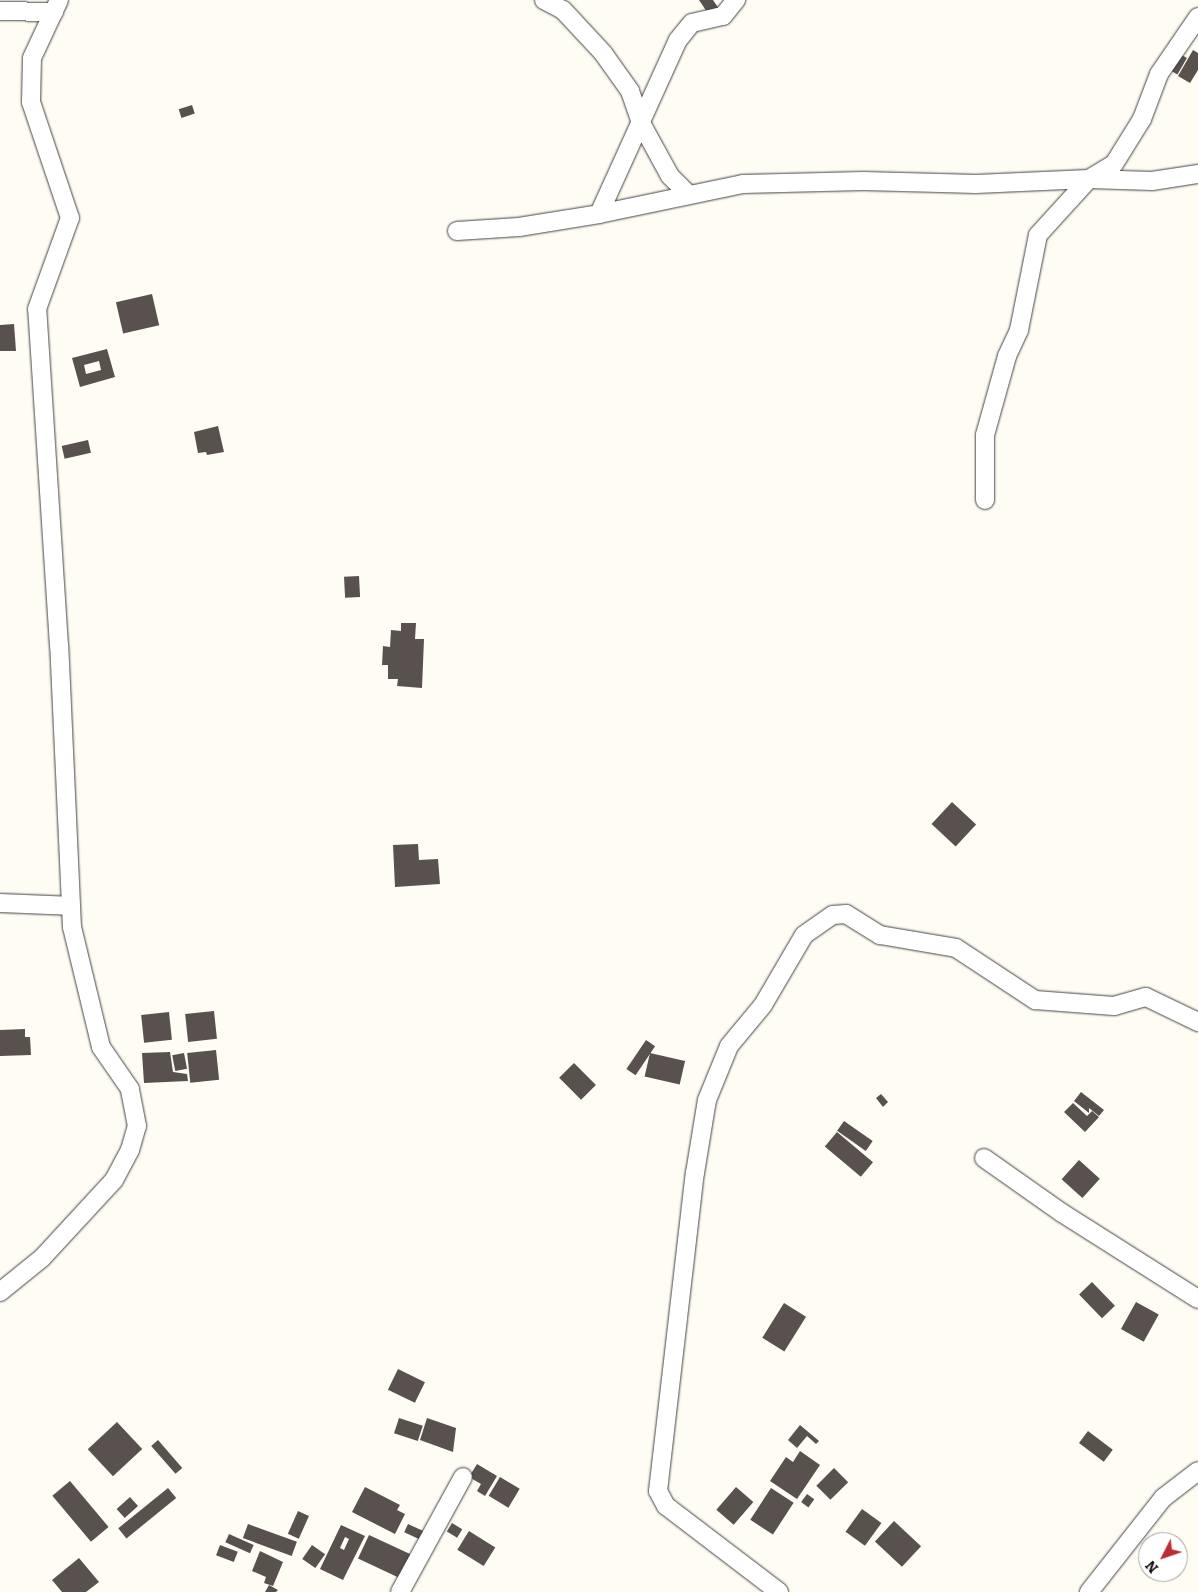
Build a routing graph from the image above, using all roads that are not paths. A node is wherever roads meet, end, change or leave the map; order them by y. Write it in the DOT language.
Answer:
graph roads {
  1 [pos="544,0"];
  2 [pos="736,0"];
  3 [pos="57,6"];
  4 [pos="25,7"];
  5 [pos="0,11"];
  6 [pos="1198,17"];
  7 [pos="641,123"];
  8 [pos="1198,174"];
  9 [pos="1090,179"];
  10 [pos="688,194"];
  11 [pos="599,214"];
  12 [pos="457,231"];
  13 [pos="985,500"];
  14 [pos="0,902"];
  15 [pos="72,906"];
  16 [pos="1198,1022"];
  17 [pos="984,1158"];
  18 [pos="0,1292"];
  19 [pos="1198,1299"];
  20 [pos="1198,1472"];
  21 [pos="463,1477"];
  22 [pos="400,1592"];
  23 [pos="779,1592"];
  24 [pos="1089,1592"];
  1 -- 7 [label="street"];
  2 -- 7 [label="street"];
  3 -- 4 [label="street"];
  3 -- 15 [label="street"];
  4 -- 5 [label="street"];
  6 -- 9 [label="street"];
  7 -- 10 [label="street"];
  7 -- 11 [label="street"];
  8 -- 9 [label="street"];
  9 -- 10 [label="street"];
  9 -- 13 [label="street"];
  10 -- 11 [label="street"];
  11 -- 12 [label="street"];
  14 -- 15 [label="street"];
  15 -- 18 [label="street"];
  16 -- 23 [label="street"];
  17 -- 19 [label="street"];
  20 -- 24 [label="street"];
  21 -- 22 [label="street"];
}
